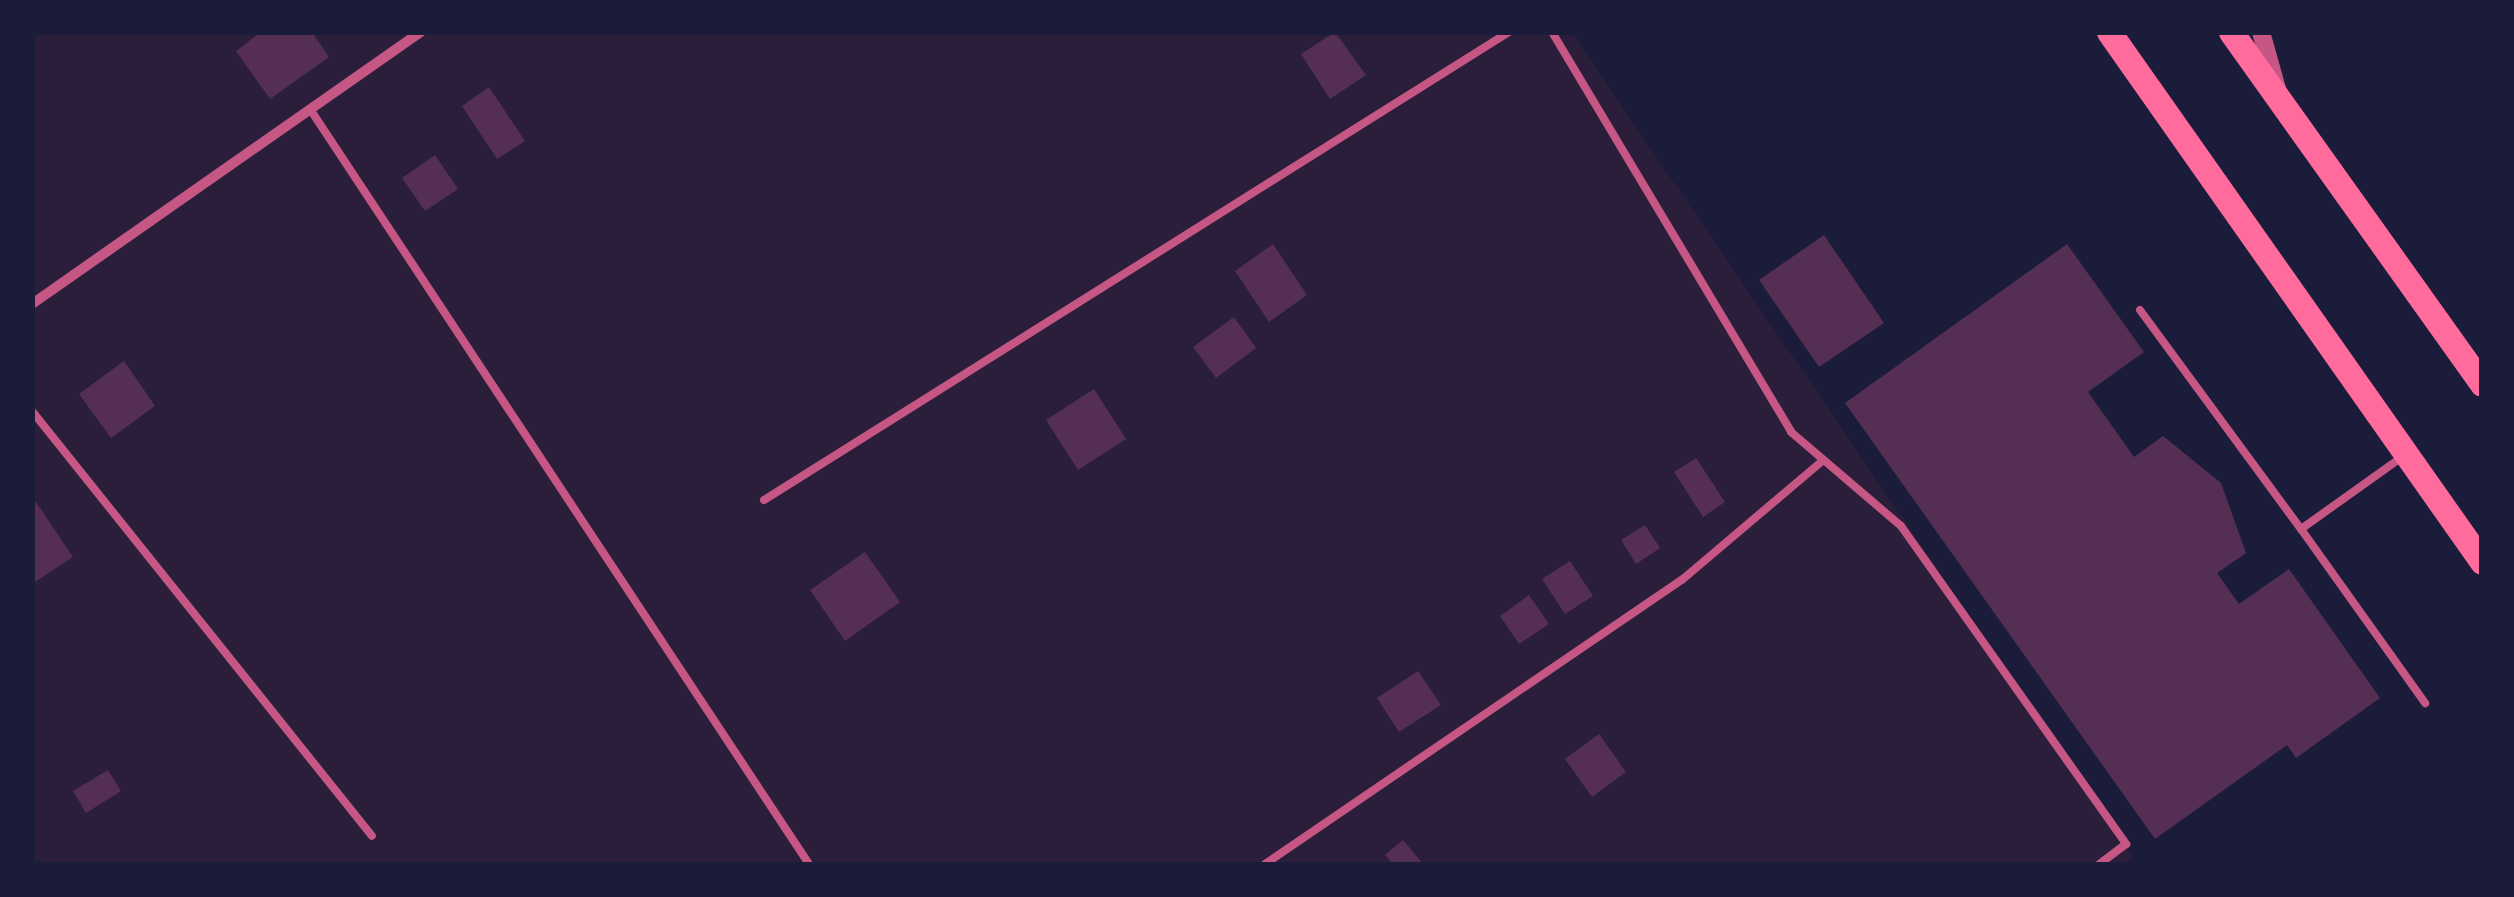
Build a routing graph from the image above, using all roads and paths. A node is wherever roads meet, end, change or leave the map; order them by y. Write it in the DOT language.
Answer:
graph roads {
  1 [pos="421,32"];
  2 [pos="1509,32"];
  3 [pos="1552,32"];
  4 [pos="2109,32"];
  5 [pos="2231,32"];
  6 [pos="2260,32"];
  7 [pos="310,109"];
  8 [pos="2283,109"];
  9 [pos="32,304"];
  10 [pos="2140,310"];
  11 [pos="2482,384"];
  12 [pos="32,412"];
  13 [pos="2406,454"];
  14 [pos="1821,462"];
  15 [pos="764,500"];
  16 [pos="2301,529"];
  17 [pos="2482,562"];
  18 [pos="2426,704"];
  19 [pos="372,836"];
  20 [pos="809,864"];
  21 [pos="1264,864"];
  22 [pos="2098,864"];
  1 -- 7 [label="street"];
  2 -- 15 [label="lane"];
  3 -- 14 [label="lane"];
  4 -- 13 [label="main road"];
  5 -- 8 [label="main road"];
  6 -- 8 [label="street"];
  7 -- 9 [label="street"];
  7 -- 20 [label="lane"];
  8 -- 11 [label="main road"];
  10 -- 16 [label="lane"];
  12 -- 19 [label="lane"];
  13 -- 16 [label="lane"];
  13 -- 17 [label="main road"];
  14 -- 21 [label="lane"];
  14 -- 22 [label="lane"];
  16 -- 18 [label="lane"];
}
